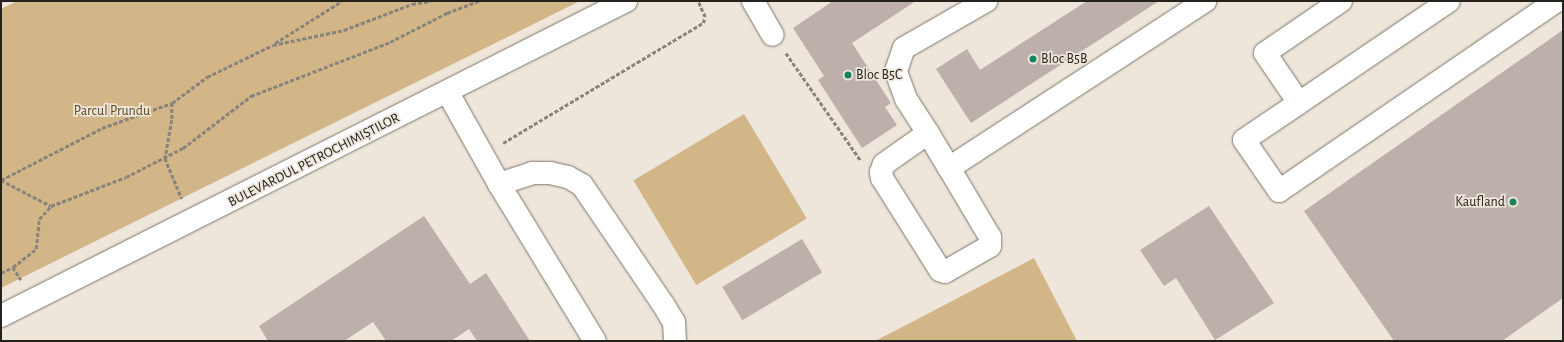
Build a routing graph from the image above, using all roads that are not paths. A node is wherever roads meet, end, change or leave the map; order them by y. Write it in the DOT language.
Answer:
graph roads {
  1 [pos="626,1"];
  2 [pos="753,1"];
  3 [pos="986,1"];
  4 [pos="1205,1"];
  5 [pos="1341,1"];
  6 [pos="1449,1"];
  7 [pos="1556,1"];
  8 [pos="773,35"];
  9 [pos="448,93"];
  10 [pos="1299,102"];
  11 [pos="928,133"];
  12 [pos="949,168"];
  13 [pos="498,184"];
  14 [pos="1,316"];
  15 [pos="595,341"];
  16 [pos="675,341"];
  1 -- 9 [label="main road, BULEVARDUL PETROCHIMIȘTILOR"];
  2 -- 8 [label="main road"];
  3 -- 11 [label="main road"];
  4 -- 12 [label="main road"];
  5 -- 10 [label="main road"];
  6 -- 10 [label="main road"];
  7 -- 10 [label="main road"];
  9 -- 13 [label="main road"];
  9 -- 14 [label="main road, BULEVARDUL PETROCHIMIȘTILOR"];
  11 -- 12 [label="main road"];
  11 -- 12 [label="main road"];
  13 -- 15 [label="main road"];
  13 -- 16 [label="main road"];
}
